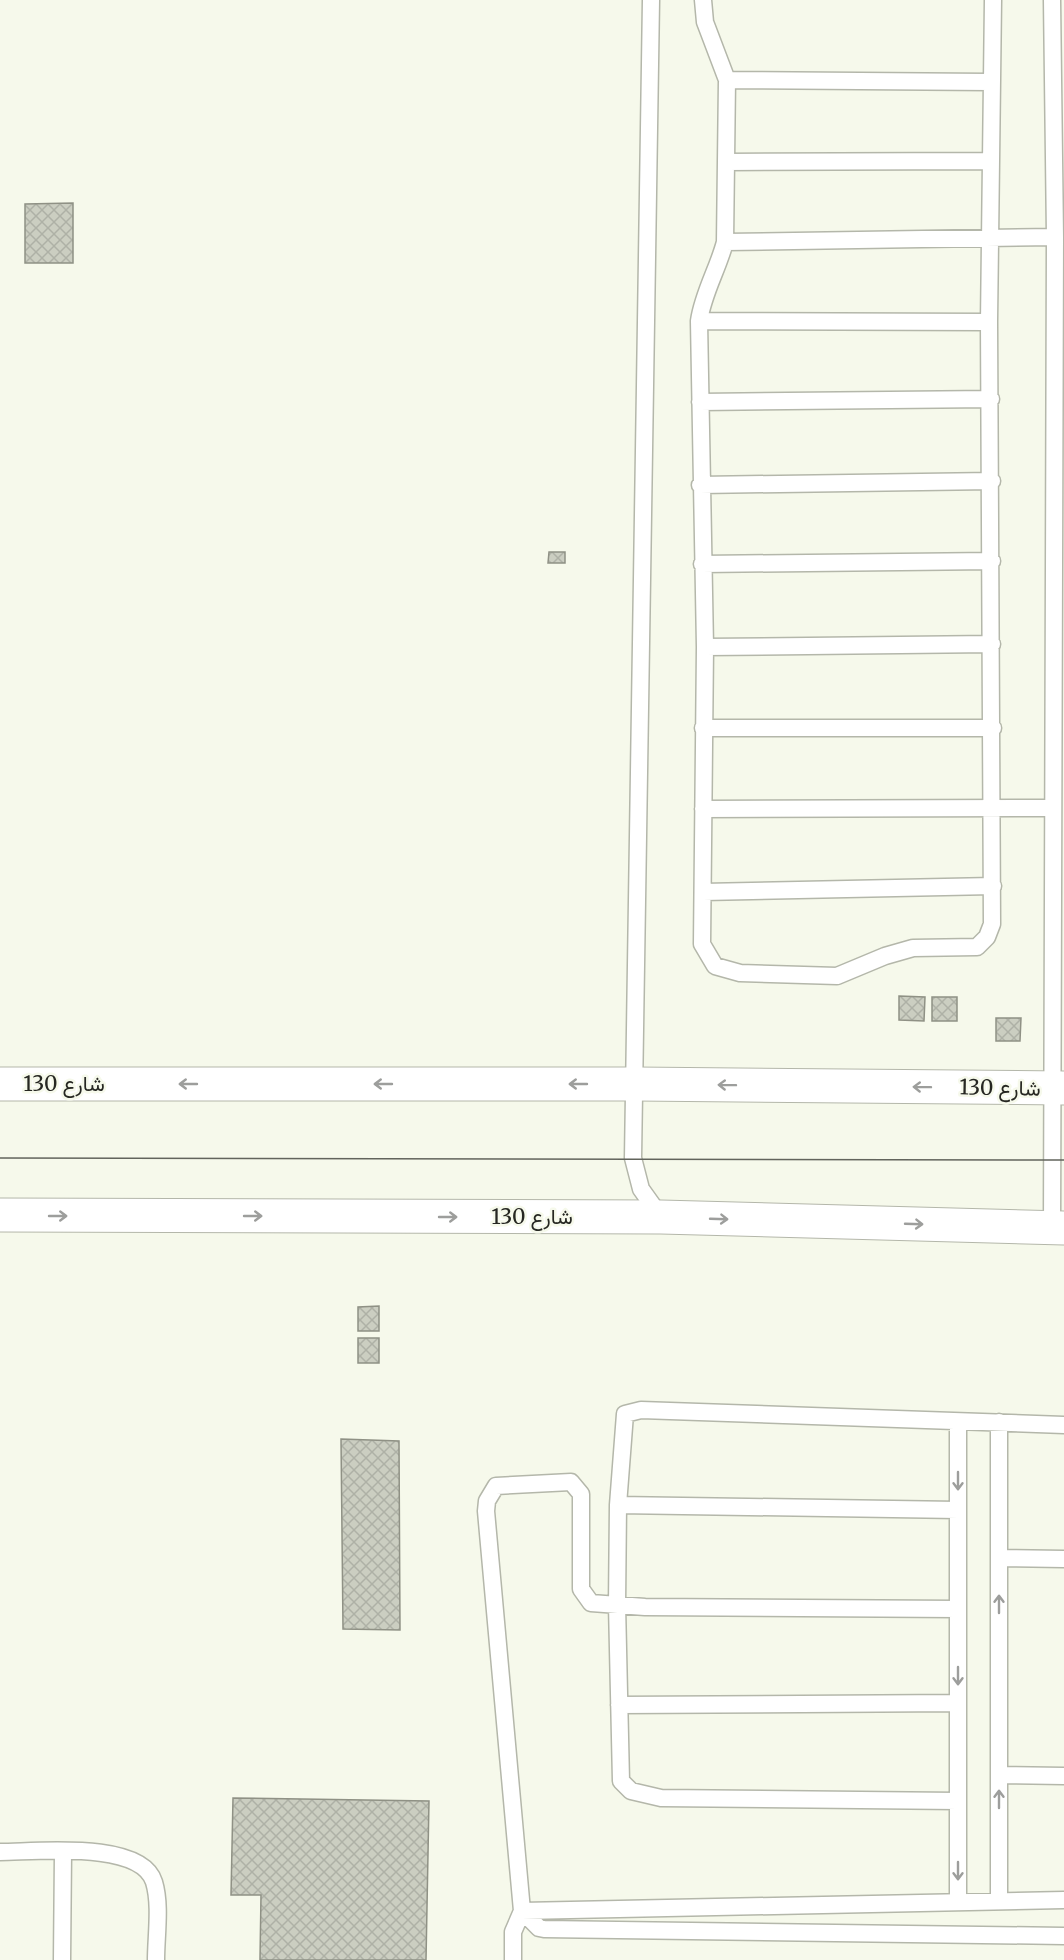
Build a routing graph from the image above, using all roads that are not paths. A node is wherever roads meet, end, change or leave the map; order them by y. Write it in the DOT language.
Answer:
graph roads {
  1 [pos="651,0"];
  2 [pos="703,0"];
  3 [pos="993,0"];
  4 [pos="1052,0"];
  5 [pos="727,80"];
  6 [pos="990,82"];
  7 [pos="990,161"];
  8 [pos="727,162"];
  9 [pos="1055,237"];
  10 [pos="990,240"];
  11 [pos="725,242"];
  12 [pos="699,321"];
  13 [pos="989,322"];
  14 [pos="991,399"];
  15 [pos="700,402"];
  16 [pos="992,481"];
  17 [pos="700,485"];
  18 [pos="992,561"];
  19 [pos="702,564"];
  20 [pos="992,644"];
  21 [pos="705,646"];
  22 [pos="703,728"];
  23 [pos="993,728"];
  24 [pos="993,808"];
  25 [pos="1053,808"];
  26 [pos="703,809"];
  27 [pos="993,886"];
  28 [pos="703,892"];
  29 [pos="0,1084"];
  30 [pos="636,1084"];
  31 [pos="1058,1088"];
  32 [pos="0,1215"];
  33 [pos="661,1217"];
  34 [pos="1058,1228"];
  35 [pos="958,1422"];
  36 [pos="999,1422"];
  37 [pos="1064,1425"];
  38 [pos="618,1505"];
  39 [pos="958,1510"];
  40 [pos="999,1558"];
  41 [pos="1064,1559"];
  42 [pos="616,1605"];
  43 [pos="958,1609"];
  44 [pos="958,1703"];
  45 [pos="619,1706"];
  46 [pos="999,1775"];
  47 [pos="1064,1776"];
  48 [pos="958,1801"];
  49 [pos="0,1852"];
  50 [pos="63,1852"];
  51 [pos="958,1900"];
  52 [pos="999,1900"];
  53 [pos="1064,1900"];
  54 [pos="522,1911"];
  55 [pos="1064,1936"];
  56 [pos="62,1960"];
  57 [pos="156,1960"];
  58 [pos="513,1960"];
  1 -- 30 [label="lane"];
  2 -- 5 [label="lane"];
  3 -- 6 [label="lane"];
  4 -- 9 [label="lane"];
  5 -- 6 [label="lane"];
  5 -- 8 [label="lane"];
  6 -- 7 [label="lane"];
  7 -- 8 [label="lane"];
  7 -- 10 [label="lane"];
  8 -- 11 [label="lane"];
  9 -- 10 [label="lane"];
  9 -- 25 [label="lane"];
  10 -- 11 [label="lane"];
  10 -- 13 [label="lane"];
  11 -- 12 [label="lane"];
  12 -- 13 [label="lane"];
  12 -- 15 [label="lane"];
  13 -- 14 [label="lane"];
  14 -- 15 [label="lane"];
  14 -- 16 [label="lane"];
  15 -- 17 [label="lane"];
  16 -- 17 [label="lane"];
  16 -- 18 [label="lane"];
  17 -- 19 [label="lane"];
  18 -- 19 [label="lane"];
  18 -- 20 [label="lane"];
  19 -- 21 [label="lane"];
  20 -- 21 [label="lane"];
  20 -- 23 [label="lane"];
  21 -- 22 [label="lane"];
  22 -- 23 [label="lane"];
  22 -- 26 [label="lane"];
  23 -- 24 [label="lane"];
  24 -- 25 [label="lane"];
  24 -- 26 [label="lane"];
  24 -- 27 [label="lane"];
  25 -- 31 [label="lane"];
  26 -- 28 [label="lane"];
  27 -- 28 [label="lane"];
  27 -- 28 [label="lane"];
  30 -- 29 [label="street, شارع 130, one-way"];
  31 -- 30 [label="street, شارع 130, one-way"];
  30 -- 33 [label="lane"];
  31 -- 34 [label="lane"];
  32 -- 33 [label="street, شارع 130, one-way"];
  33 -- 34 [label="street, شارع 130, one-way"];
  35 -- 36 [label="lane"];
  35 -- 38 [label="lane"];
  35 -- 39 [label="lane, one-way"];
  36 -- 37 [label="lane"];
  36 -- 40 [label="lane"];
  38 -- 39 [label="lane"];
  38 -- 42 [label="lane"];
  39 -- 43 [label="lane"];
  40 -- 41 [label="lane"];
  46 -- 40 [label="lane, one-way"];
  42 -- 43 [label="lane"];
  42 -- 45 [label="lane"];
  42 -- 54 [label="lane"];
  43 -- 44 [label="lane, one-way"];
  44 -- 45 [label="lane"];
  44 -- 48 [label="lane"];
  45 -- 48 [label="lane"];
  46 -- 47 [label="lane"];
  52 -- 46 [label="lane, one-way"];
  48 -- 51 [label="lane, one-way"];
  49 -- 50 [label="lane"];
  50 -- 56 [label="lane"];
  50 -- 57 [label="lane"];
  51 -- 52 [label="lane"];
  51 -- 54 [label="lane"];
  52 -- 53 [label="lane"];
  54 -- 55 [label="lane"];
  54 -- 58 [label="lane"];
}
